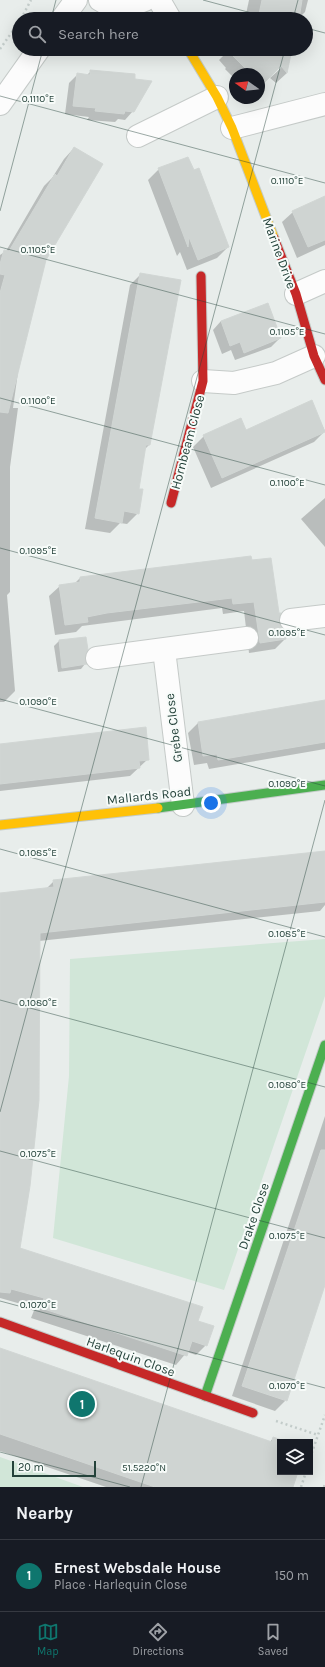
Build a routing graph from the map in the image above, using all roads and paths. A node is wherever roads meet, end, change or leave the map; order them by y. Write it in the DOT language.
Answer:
graph roads {
  1 [pos="31,0"];
  2 [pos="76,0"];
  3 [pos="100,0"];
  4 [pos="145,0"];
  5 [pos="159,0"];
  6 [pos="25,12"];
  7 [pos="67,12"];
  8 [pos="166,12"];
  9 [pos="12,32"];
  10 [pos="0,49"];
  11 [pos="34,56"];
  12 [pos="192,56"];
  13 [pos="217,97"];
  14 [pos="0,104"];
  15 [pos="325,104"];
  16 [pos="232,128"];
  17 [pos="138,136"];
  18 [pos="201,276"];
  19 [pos="325,281"];
  20 [pos="296,294"];
  21 [pos="314,356"];
  22 [pos="325,380"];
  23 [pos="203,381"];
  24 [pos="171,503"];
  25 [pos="325,616"];
  26 [pos="291,620"];
  27 [pos="247,638"];
  28 [pos="164,650"];
  29 [pos="97,658"];
  30 [pos="325,785"];
  31 [pos="183,805"];
  32 [pos="0,825"];
  33 [pos="325,1045"];
  34 [pos="0,1322"];
  35 [pos="205,1396"];
  36 [pos="253,1413"];
  37 [pos="325,1415"];
  38 [pos="318,1435"];
  39 [pos="313,1449"];
  40 [pos="305,1475"];
  41 [pos="325,1483"];
  42 [pos="301,1487"];
  43 [pos="324,1487"];
  1 -- 6 [label="path"];
  2 -- 7 [label="street"];
  3 -- 4 [label="street"];
  5 -- 8 [label="street"];
  9 -- 10 [label="path"];
  11 -- 14 [label="street"];
  12 -- 13 [label="street, Marine Drive"];
  13 -- 16 [label="street, Marine Drive"];
  13 -- 17 [label="street"];
  15 -- 16 [label="street"];
  16 -- 20 [label="street, Marine Drive"];
  18 -- 23 [label="street, Hornbeam Close"];
  19 -- 20 [label="street"];
  20 -- 21 [label="street, Marine Drive"];
  21 -- 22 [label="street, Marine Drive"];
  21 -- 23 [label="street, Hornbeam Close"];
  23 -- 24 [label="street, Hornbeam Close"];
  25 -- 26 [label="street"];
  27 -- 28 [label="street"];
  28 -- 29 [label="street"];
  28 -- 31 [label="street, Grebe Close"];
  30 -- 31 [label="street, Mallards Road"];
  31 -- 32 [label="street, Mallards Road"];
  33 -- 35 [label="street, Drake Close"];
  34 -- 35 [label="street, Harlequin Close"];
  35 -- 36 [label="street, Harlequin Close"];
  36 -- 38 [label="path"];
  37 -- 38 [label="path"];
  38 -- 39 [label="path"];
  40 -- 42 [label="path"];
  41 -- 43 [label="path"];
}
